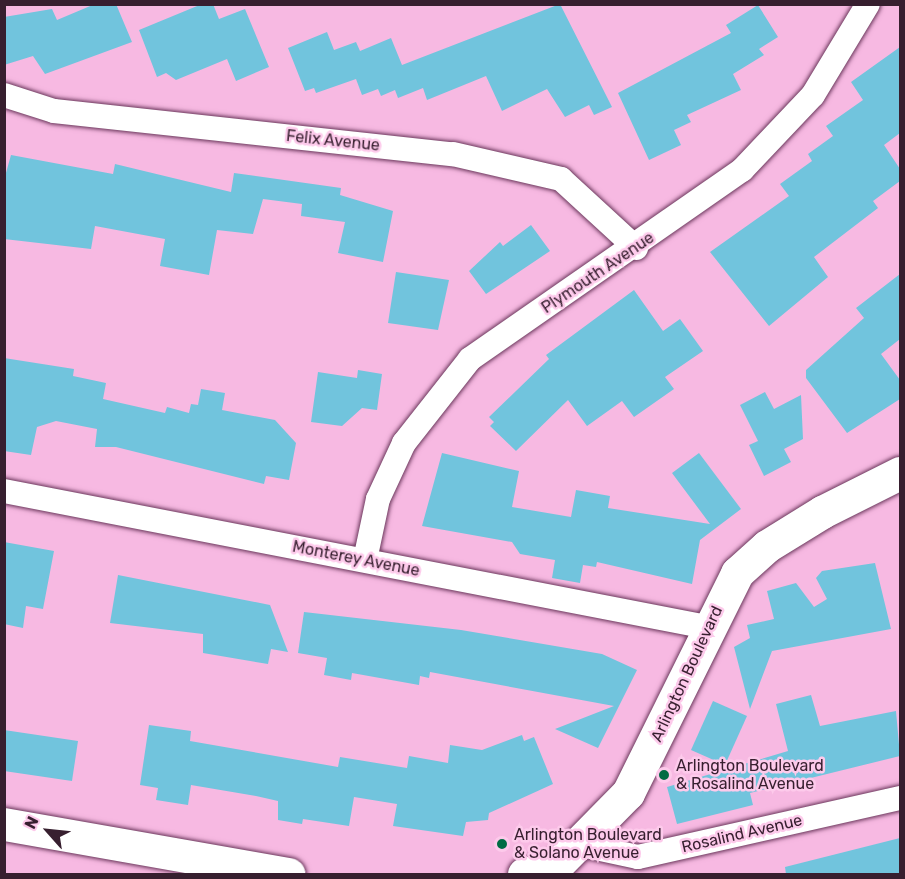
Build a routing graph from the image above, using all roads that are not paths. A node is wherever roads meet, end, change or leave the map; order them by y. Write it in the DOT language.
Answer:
graph roads {
  1 [pos="868,4"];
  2 [pos="4,95"];
  3 [pos="636,248"];
  4 [pos="900,473"];
  5 [pos="4,491"];
  6 [pos="365,560"];
  7 [pos="707,627"];
  8 [pos="900,798"];
  9 [pos="4,824"];
  10 [pos="582,845"];
  11 [pos="289,874"];
  12 [pos="524,874"];
  1 -- 3 [label="street, Plymouth Avenue"];
  2 -- 3 [label="street, Felix Avenue"];
  3 -- 6 [label="street, Plymouth Avenue"];
  4 -- 7 [label="main road, Arlington Boulevard"];
  5 -- 6 [label="street, Monterey Avenue"];
  6 -- 7 [label="street, Monterey Avenue"];
  7 -- 10 [label="main road, Arlington Boulevard"];
  8 -- 10 [label="street, Rosalind Avenue"];
  9 -- 11 [label="main road"];
  10 -- 12 [label="main road, Arlington Boulevard"];
}
